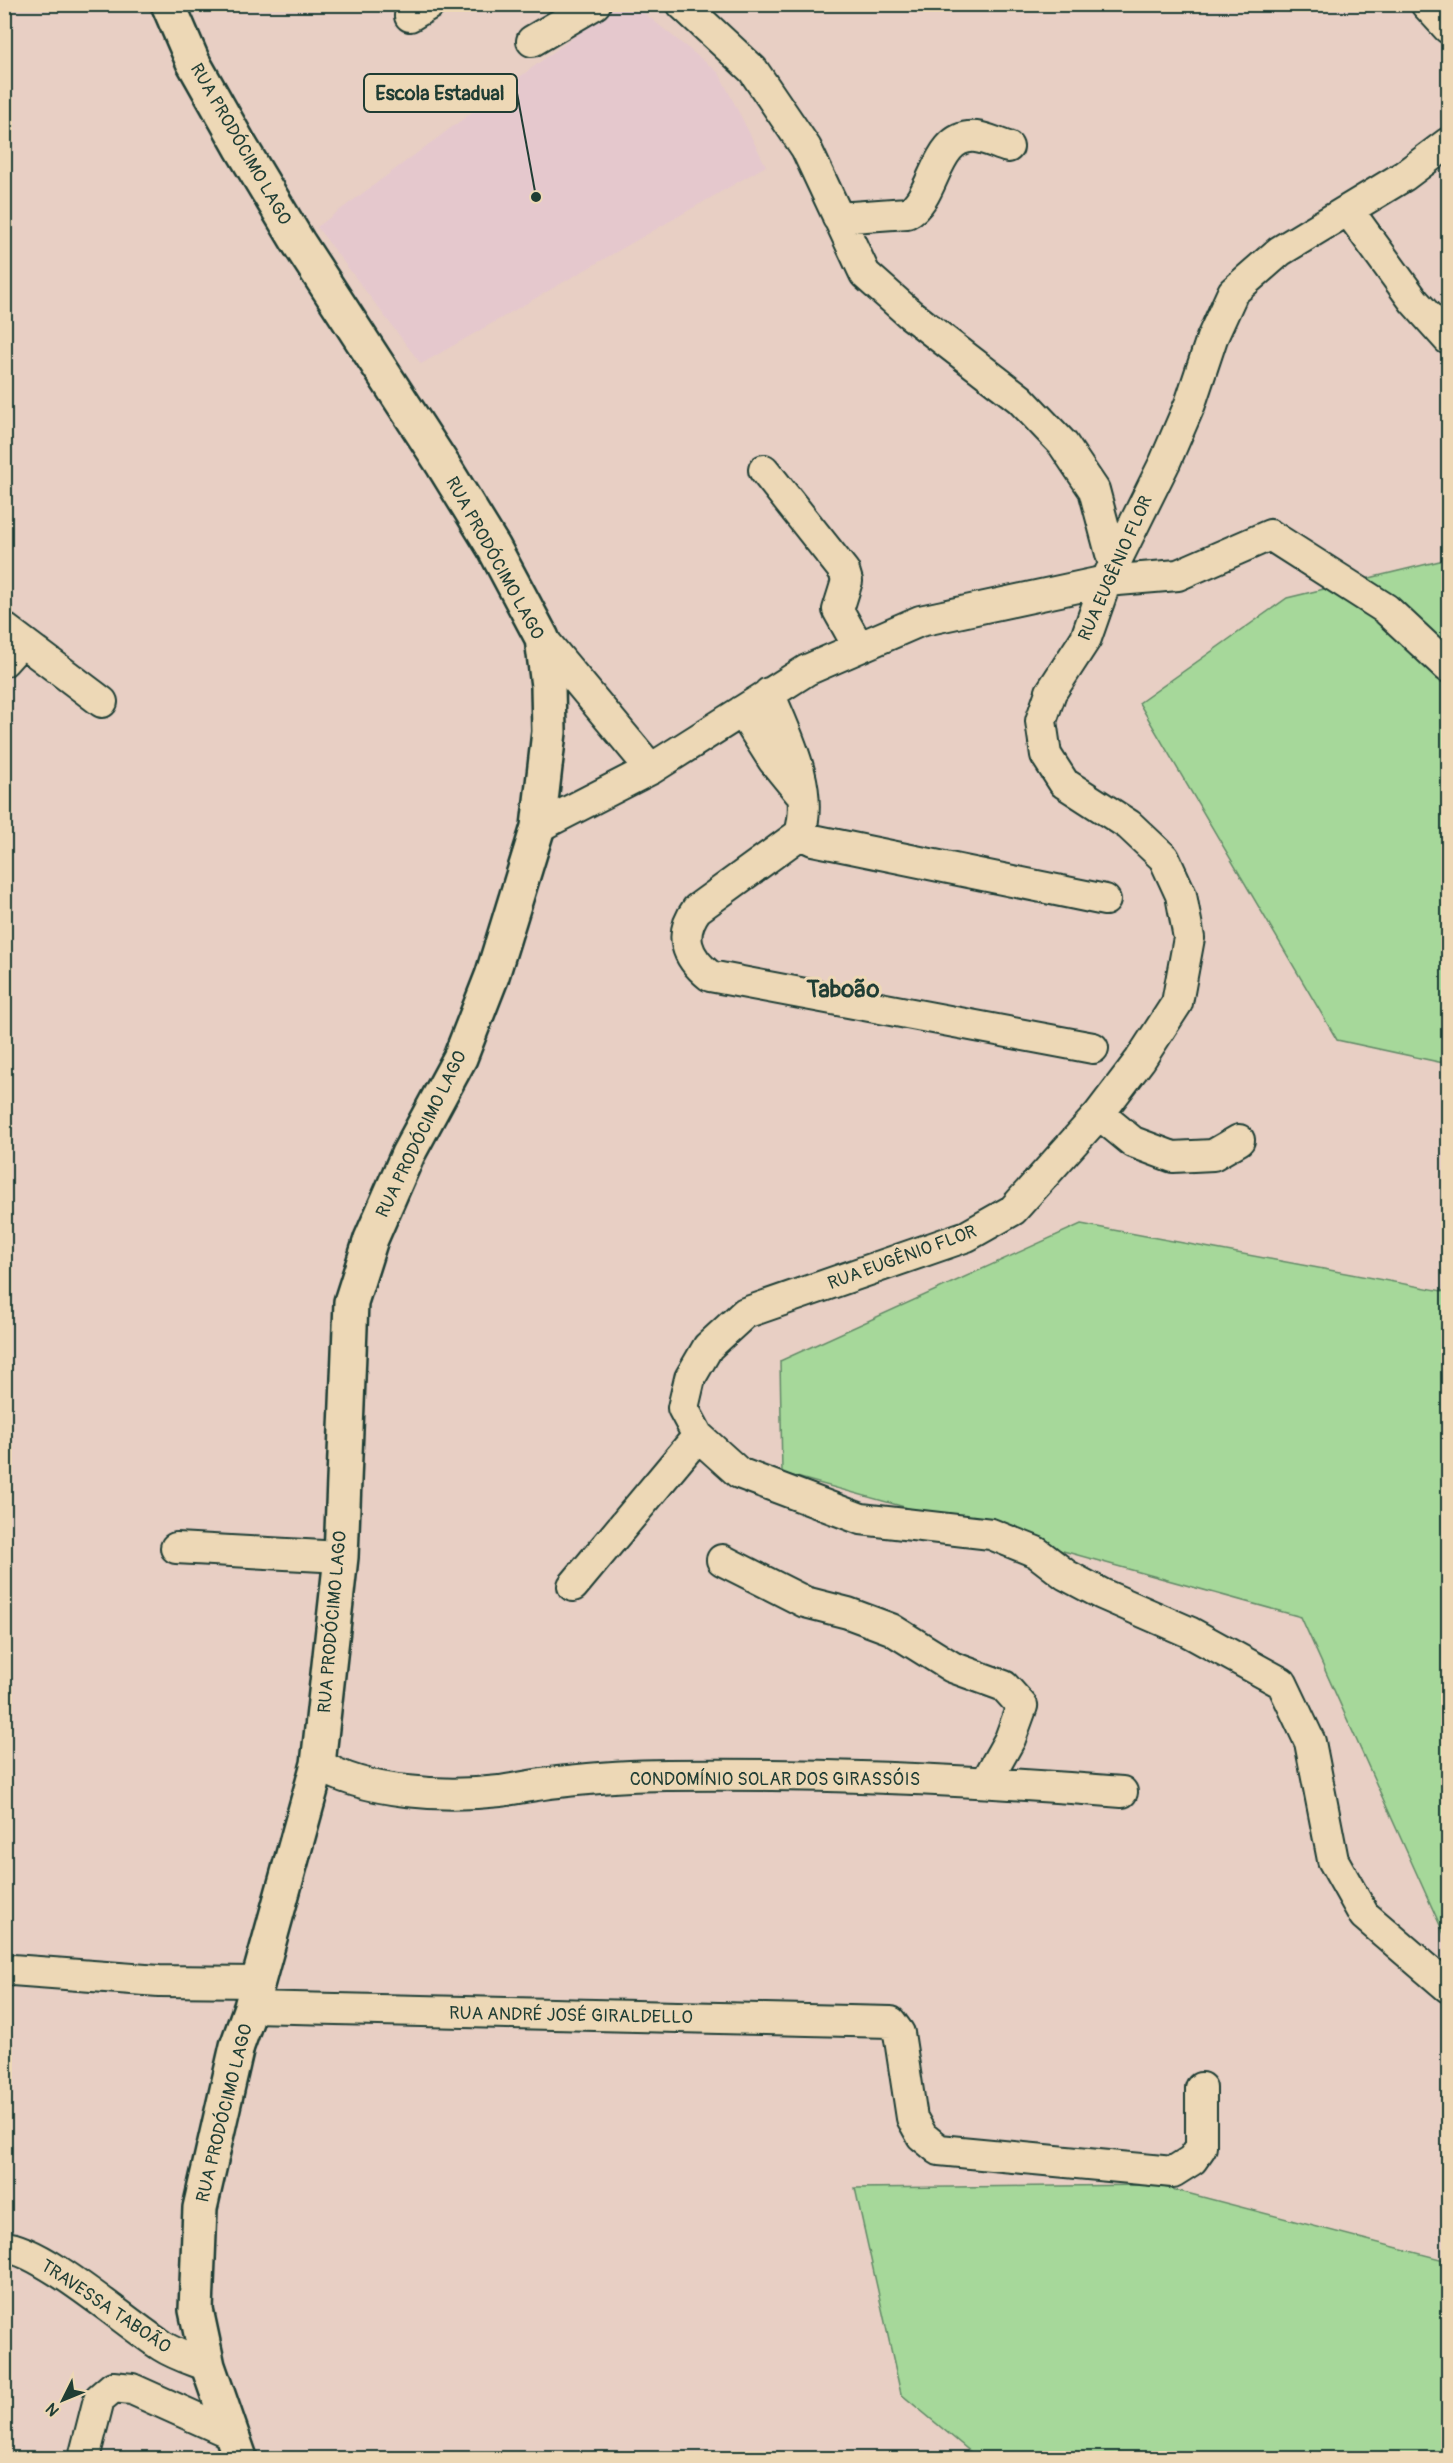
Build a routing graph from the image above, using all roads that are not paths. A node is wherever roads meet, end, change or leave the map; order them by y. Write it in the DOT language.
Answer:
graph roads {
  1 [pos="168,4"];
  2 [pos="596,4"];
  3 [pos="682,4"];
  4 [pos="1426,4"];
  5 [pos="1449,28"];
  6 [pos="532,41"];
  7 [pos="1449,143"];
  8 [pos="1008,147"];
  9 [pos="1348,210"];
  10 [pos="838,218"];
  11 [pos="1449,339"];
  12 [pos="764,470"];
  13 [pos="1110,573"];
  14 [pos="542,639"];
  15 [pos="10,644"];
  16 [pos="858,646"];
  17 [pos="1449,667"];
  18 [pos="770,693"];
  19 [pos="102,702"];
  20 [pos="742,711"];
  21 [pos="782,754"];
  22 [pos="651,769"];
  23 [pos="538,827"];
  24 [pos="800,834"];
  25 [pos="1105,900"];
  26 [pos="1093,1048"];
  27 [pos="1099,1114"];
  28 [pos="1239,1140"];
  29 [pos="698,1436"];
  30 [pos="176,1548"];
  31 [pos="341,1557"];
  32 [pos="722,1560"];
  33 [pos="573,1587"];
  34 [pos="318,1764"];
  35 [pos="986,1782"];
  36 [pos="1122,1792"];
  37 [pos="12,1970"];
  38 [pos="1449,1987"];
  39 [pos="255,1994"];
  40 [pos="1201,2088"];
  41 [pos="4,2247"];
  42 [pos="208,2366"];
  43 [pos="235,2446"];
  44 [pos="84,2458"];
  1 -- 14 [label="main road, RUA PRODÓCIMO LAGO"];
  2 -- 6 [label="street"];
  3 -- 10 [label="street"];
  4 -- 5 [label="street"];
  7 -- 9 [label="street, RUA EUGÊNIO FLOR"];
  8 -- 10 [label="street"];
  9 -- 11 [label="street"];
  9 -- 13 [label="street, RUA EUGÊNIO FLOR"];
  10 -- 13 [label="street"];
  12 -- 16 [label="street"];
  13 -- 16 [label="street"];
  13 -- 17 [label="street"];
  13 -- 27 [label="street, RUA EUGÊNIO FLOR"];
  14 -- 22 [label="street"];
  14 -- 23 [label="main road, RUA PRODÓCIMO LAGO"];
  15 -- 19 [label="street"];
  16 -- 18 [label="street"];
  18 -- 20 [label="street"];
  18 -- 21 [label="street"];
  20 -- 21 [label="street"];
  20 -- 22 [label="street"];
  21 -- 24 [label="street"];
  22 -- 23 [label="street"];
  23 -- 31 [label="main road, RUA PRODÓCIMO LAGO"];
  24 -- 25 [label="street"];
  24 -- 26 [label="street"];
  27 -- 28 [label="street"];
  27 -- 29 [label="street, RUA EUGÊNIO FLOR"];
  29 -- 33 [label="street"];
  29 -- 38 [label="street, RUA EUGÊNIO FLOR"];
  30 -- 31 [label="street"];
  31 -- 34 [label="main road, RUA PRODÓCIMO LAGO"];
  32 -- 35 [label="street"];
  34 -- 35 [label="street, CONDOMÍNIO SOLAR DOS GIRASSÓIS"];
  34 -- 39 [label="main road, RUA PRODÓCIMO LAGO"];
  35 -- 36 [label="street, CONDOMÍNIO SOLAR DOS GIRASSÓIS"];
  37 -- 39 [label="street, RUA ANDRÉ JOSÉ GIRALDELLO"];
  39 -- 40 [label="street, RUA ANDRÉ JOSÉ GIRALDELLO"];
  39 -- 42 [label="main road, RUA PRODÓCIMO LAGO"];
  41 -- 42 [label="street, TRAVESSA TABOÃO"];
  42 -- 43 [label="main road, RUA PRODÓCIMO LAGO"];
  43 -- 44 [label="street"];
}
